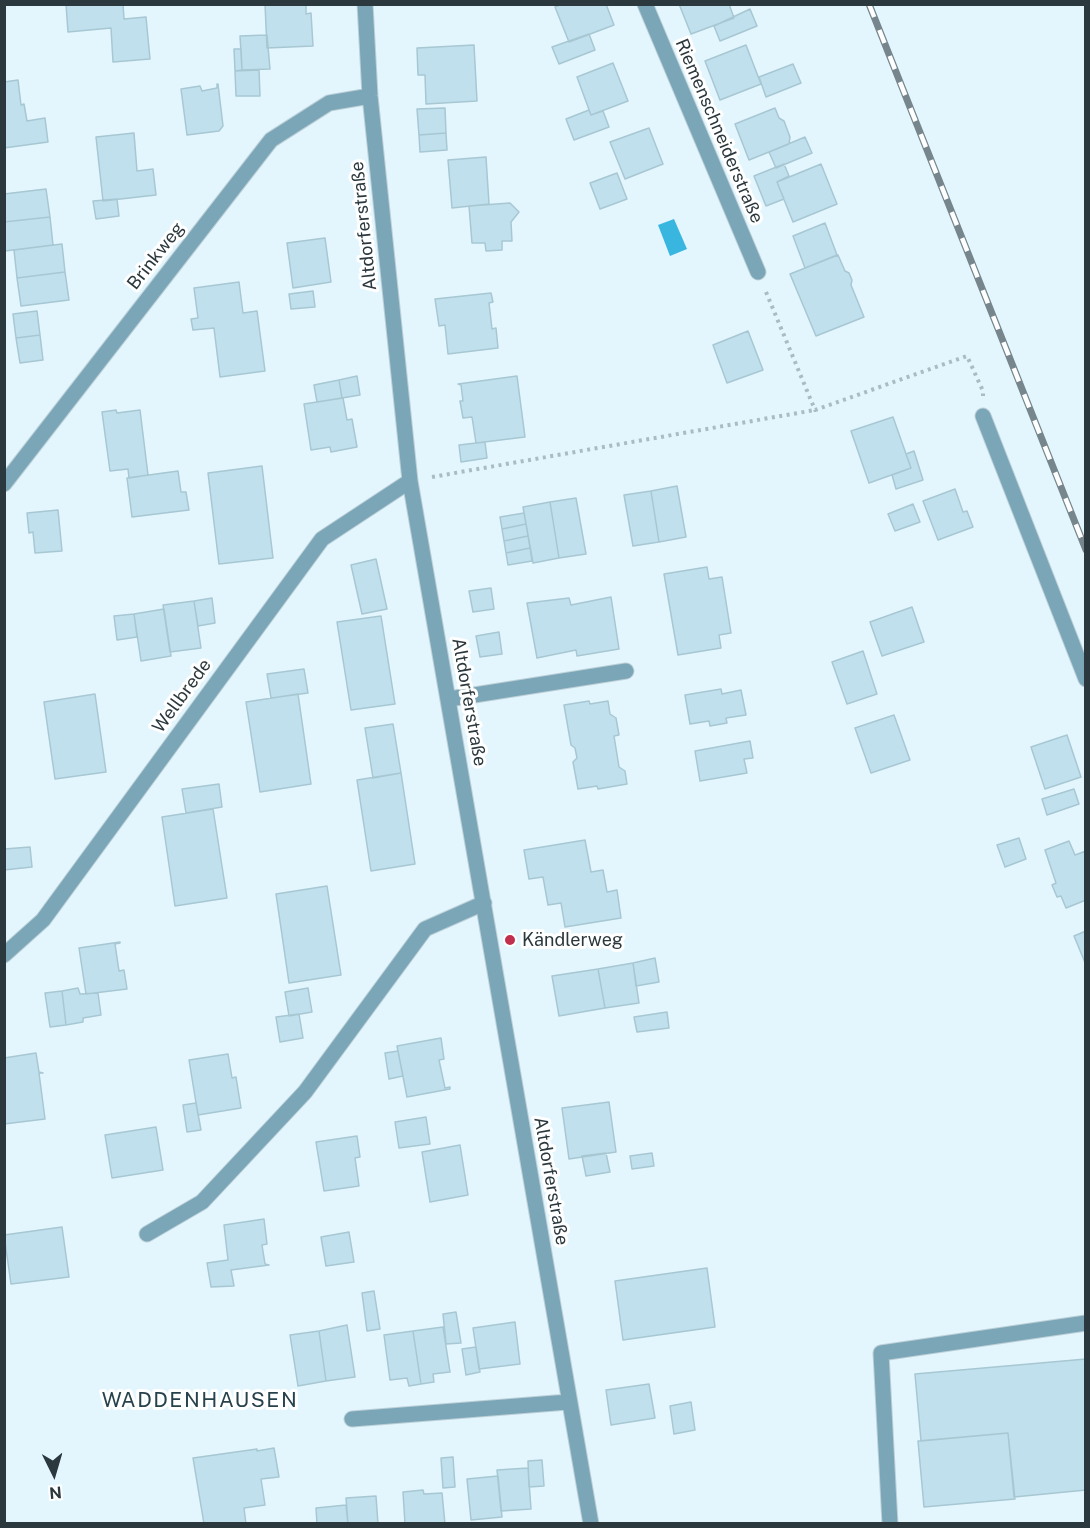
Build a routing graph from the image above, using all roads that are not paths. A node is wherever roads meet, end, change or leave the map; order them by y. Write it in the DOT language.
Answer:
graph roads {
  1 [pos="365,4"];
  2 [pos="645,4"];
  3 [pos="370,96"];
  4 [pos="758,272"];
  5 [pos="983,416"];
  6 [pos="410,481"];
  7 [pos="4,484"];
  8 [pos="626,670"];
  9 [pos="1086,679"];
  10 [pos="449,699"];
  11 [pos="484,903"];
  12 [pos="4,955"];
  13 [pos="147,1234"];
  14 [pos="1086,1323"];
  15 [pos="568,1402"];
  16 [pos="351,1419"];
  17 [pos="591,1524"];
  18 [pos="890,1524"];
  1 -- 3 [label="street, Altdorferstraße"];
  2 -- 4 [label="street, Riemenschneiderstraße"];
  3 -- 6 [label="street, Altdorferstraße"];
  3 -- 7 [label="street, Brinkweg"];
  5 -- 9 [label="street"];
  6 -- 10 [label="street, Altdorferstraße"];
  6 -- 12 [label="street, Wellbrede"];
  8 -- 10 [label="street"];
  10 -- 11 [label="street, Altdorferstraße"];
  11 -- 13 [label="street"];
  11 -- 15 [label="street, Altdorferstraße"];
  14 -- 18 [label="street"];
  15 -- 16 [label="street"];
  15 -- 17 [label="street, Altdorferstraße"];
}
